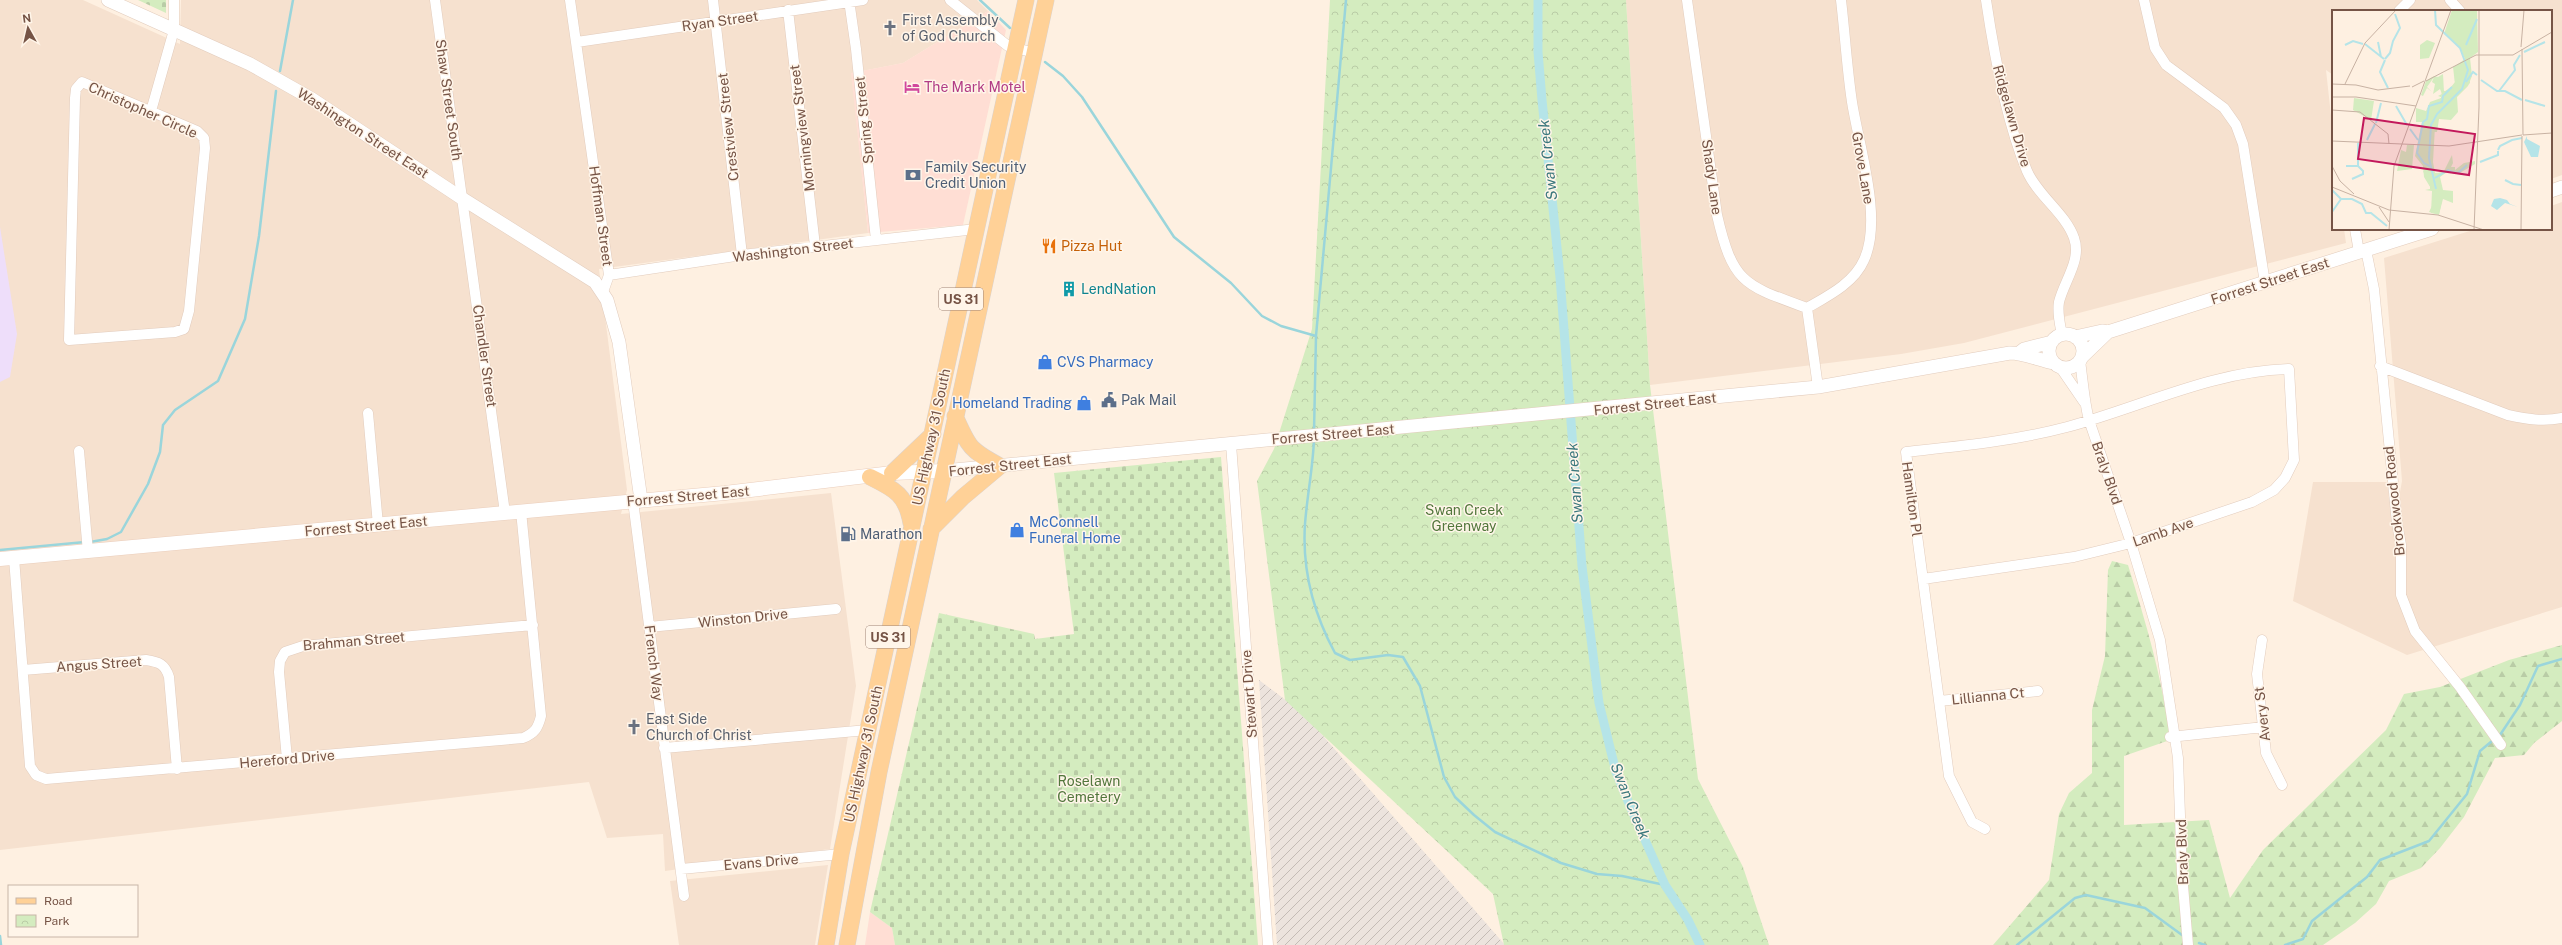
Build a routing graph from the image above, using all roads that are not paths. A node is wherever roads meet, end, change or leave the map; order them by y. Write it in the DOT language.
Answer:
graph roads {
  1 [pos="108,0"];
  2 [pos="174,0"];
  3 [pos="435,0"];
  4 [pos="570,0"];
  5 [pos="713,0"];
  6 [pos="863,0"];
  7 [pos="950,0"];
  8 [pos="1026,0"];
  9 [pos="1046,0"];
  10 [pos="1687,0"];
  11 [pos="1693,0"];
  12 [pos="1841,0"];
  13 [pos="1986,0"];
  14 [pos="2144,0"];
  15 [pos="2410,0"];
  16 [pos="2450,0"];
  17 [pos="849,1"];
  18 [pos="788,10"];
  19 [pos="2400,10"];
  20 [pos="2459,10"];
  21 [pos="716,21"];
  22 [pos="174,30"];
  23 [pos="577,42"];
  24 [pos="1015,47"];
  25 [pos="1035,53"];
  26 [pos="151,111"];
  27 [pos="2562,187"];
  28 [pos="2552,191"];
  29 [pos="464,199"];
  30 [pos="976,228"];
  31 [pos="2355,230"];
  32 [pos="2429,230"];
  33 [pos="876,240"];
  34 [pos="816,246"];
  35 [pos="2362,251"];
  36 [pos="742,255"];
  37 [pos="609,275"];
  38 [pos="2265,283"];
  39 [pos="603,292"];
  40 [pos="1807,308"];
  41 [pos="2108,332"];
  42 [pos="2063,338"];
  43 [pos="2019,353"];
  44 [pos="2081,359"];
  45 [pos="2057,365"];
  46 [pos="2380,366"];
  47 [pos="2289,369"];
  48 [pos="1818,387"];
  49 [pos="2084,402"];
  50 [pos="368,413"];
  51 [pos="956,416"];
  52 [pos="2562,418"];
  53 [pos="2089,420"];
  54 [pos="932,434"];
  55 [pos="1231,444"];
  56 [pos="78,451"];
  57 [pos="1000,466"];
  58 [pos="944,471"];
  59 [pos="924,472"];
  60 [pos="892,473"];
  61 [pos="870,477"];
  62 [pos="637,501"];
  63 [pos="521,511"];
  64 [pos="505,513"];
  65 [pos="378,525"];
  66 [pos="912,525"];
  67 [pos="931,529"];
  68 [pos="2131,543"];
  69 [pos="88,552"];
  70 [pos="14,558"];
  71 [pos="0,559"];
  72 [pos="1923,578"];
  73 [pos="836,609"];
  74 [pos="533,625"];
  75 [pos="649,627"];
  76 [pos="2262,640"];
  77 [pos="23,670"];
  78 [pos="2038,691"];
  79 [pos="1938,701"];
  80 [pos="2264,727"];
  81 [pos="868,730"];
  82 [pos="2172,737"];
  83 [pos="2501,745"];
  84 [pos="664,748"];
  85 [pos="288,759"];
  86 [pos="178,769"];
  87 [pos="2282,785"];
  88 [pos="1985,829"];
  89 [pos="841,854"];
  90 [pos="681,869"];
  91 [pos="684,896"];
  92 [pos="826,945"];
  93 [pos="848,945"];
  94 [pos="1268,945"];
  95 [pos="2188,945"];
  1 -- 22 [label="street, Washington Street East"];
  2 -- 22 [label="street"];
  3 -- 29 [label="street, Shaw Street South"];
  4 -- 23 [label="street, Hoffman Street"];
  5 -- 21 [label="street, Crestview Street"];
  6 -- 17 [label="street, Ryan Street"];
  7 -- 24 [label="street"];
  8 -- 24 [label="main road, US Highway 31 South / US 31"];
  9 -- 25 [label="main road, US Highway 31 South / US 31"];
  10 -- 11 [label="street"];
  10 -- 40 [label="street, Shady Lane"];
  12 -- 40 [label="street, Grove Lane"];
  13 -- 42 [label="street, Ridgelawn Drive"];
  14 -- 38 [label="street"];
  15 -- 19 [label="street"];
  16 -- 20 [label="street"];
  17 -- 18 [label="street, Ryan Street"];
  17 -- 33 [label="street, Spring Street"];
  18 -- 21 [label="street, Ryan Street"];
  18 -- 34 [label="street, Morningview Street"];
  21 -- 23 [label="street, Ryan Street"];
  21 -- 36 [label="street, Crestview Street"];
  22 -- 26 [label="street"];
  22 -- 29 [label="street, Washington Street East"];
  23 -- 37 [label="street, Hoffman Street"];
  24 -- 25 [label="street"];
  24 -- 30 [label="main road, US Highway 31 South / US 31"];
  25 -- 51 [label="main road, US Highway 31 South / US 31"];
  26 -- 26 [label="street, Christopher Circle"];
  27 -- 28 [label="street"];
  29 -- 39 [label="street, Washington Street East"];
  29 -- 64 [label="street, Chandler Street"];
  30 -- 33 [label="street, Washington Street"];
  30 -- 54 [label="main road, US Highway 31 South / US 31"];
  31 -- 35 [label="street, Brookwood Road"];
  32 -- 35 [label="street, Forrest Street East"];
  33 -- 34 [label="street, Washington Street"];
  34 -- 36 [label="street, Washington Street"];
  35 -- 38 [label="street, Forrest Street East"];
  35 -- 46 [label="street, Brookwood Road"];
  36 -- 37 [label="street, Washington Street"];
  37 -- 39 [label="street, Hoffman Street"];
  38 -- 41 [label="street, Forrest Street East"];
  39 -- 62 [label="street"];
  40 -- 48 [label="street"];
  41 -- 42 [label="street, Forrest Street East"];
  41 -- 44 [label="street, Forrest Street East"];
  42 -- 43 [label="street, Forrest Street East"];
  42 -- 44 [label="street"];
  42 -- 45 [label="street"];
  43 -- 45 [label="street, Forrest Street East"];
  43 -- 48 [label="street, Forrest Street East"];
  44 -- 45 [label="street"];
  44 -- 49 [label="street"];
  45 -- 49 [label="street"];
  46 -- 52 [label="street"];
  46 -- 83 [label="street, Brookwood Road"];
  47 -- 53 [label="street, Hamilton Pl"];
  47 -- 68 [label="street, Lamb Ave"];
  48 -- 55 [label="street, Forrest Street East"];
  49 -- 53 [label="street, Braly Blvd"];
  50 -- 65 [label="street"];
  51 -- 57 [label="main road"];
  51 -- 58 [label="main road, US Highway 31 South / US 31"];
  53 -- 68 [label="street, Braly Blvd"];
  53 -- 72 [label="street, Hamilton Pl"];
  54 -- 59 [label="main road, US Highway 31 South / US 31"];
  54 -- 60 [label="main road"];
  55 -- 57 [label="street, Forrest Street East"];
  55 -- 94 [label="street, Stewart Drive"];
  56 -- 69 [label="street"];
  57 -- 58 [label="street, Forrest Street East"];
  57 -- 67 [label="main road"];
  58 -- 59 [label="main road, Forrest Street East"];
  58 -- 67 [label="main road, US Highway 31 South / US 31"];
  59 -- 60 [label="main road, Forrest Street East"];
  59 -- 66 [label="main road, US Highway 31 South / US 31"];
  60 -- 61 [label="main road, Forrest Street East"];
  61 -- 62 [label="main road, Forrest Street East"];
  61 -- 66 [label="main road"];
  62 -- 63 [label="main road, Forrest Street East"];
  62 -- 75 [label="street, French Way"];
  63 -- 64 [label="main road, Forrest Street East"];
  63 -- 74 [label="street, Hereford Drive"];
  64 -- 65 [label="main road, Forrest Street East"];
  65 -- 69 [label="main road, Forrest Street East"];
  66 -- 81 [label="main road, US Highway 31 South / US 31"];
  67 -- 93 [label="main road, US Highway 31 South / US 31"];
  68 -- 72 [label="street, Lamb Ave"];
  68 -- 82 [label="street, Braly Blvd"];
  69 -- 70 [label="main road, Forrest Street East"];
  70 -- 71 [label="main road, Forrest Street East"];
  70 -- 77 [label="street, Hereford Drive"];
  72 -- 79 [label="street, Hamilton Pl"];
  73 -- 75 [label="street, Winston Drive"];
  74 -- 85 [label="street, Hereford Drive"];
  74 -- 85 [label="street, Brahman Street"];
  75 -- 84 [label="street, French Way"];
  76 -- 80 [label="street, Avery St"];
  77 -- 86 [label="street, Angus Street"];
  77 -- 86 [label="street, Hereford Drive"];
  78 -- 79 [label="street, Lillianna Ct"];
  79 -- 88 [label="street, Hamilton Pl"];
  80 -- 82 [label="street"];
  80 -- 87 [label="street, Avery St"];
  81 -- 84 [label="street"];
  81 -- 89 [label="main road, US Highway 31 South / US 31"];
  82 -- 95 [label="street, Braly Blvd"];
  84 -- 90 [label="street, French Way"];
  85 -- 86 [label="street, Hereford Drive"];
  89 -- 90 [label="street, Evans Drive"];
  89 -- 92 [label="main road, US Highway 31 South / US 31"];
  90 -- 91 [label="street, French Way"];
}
